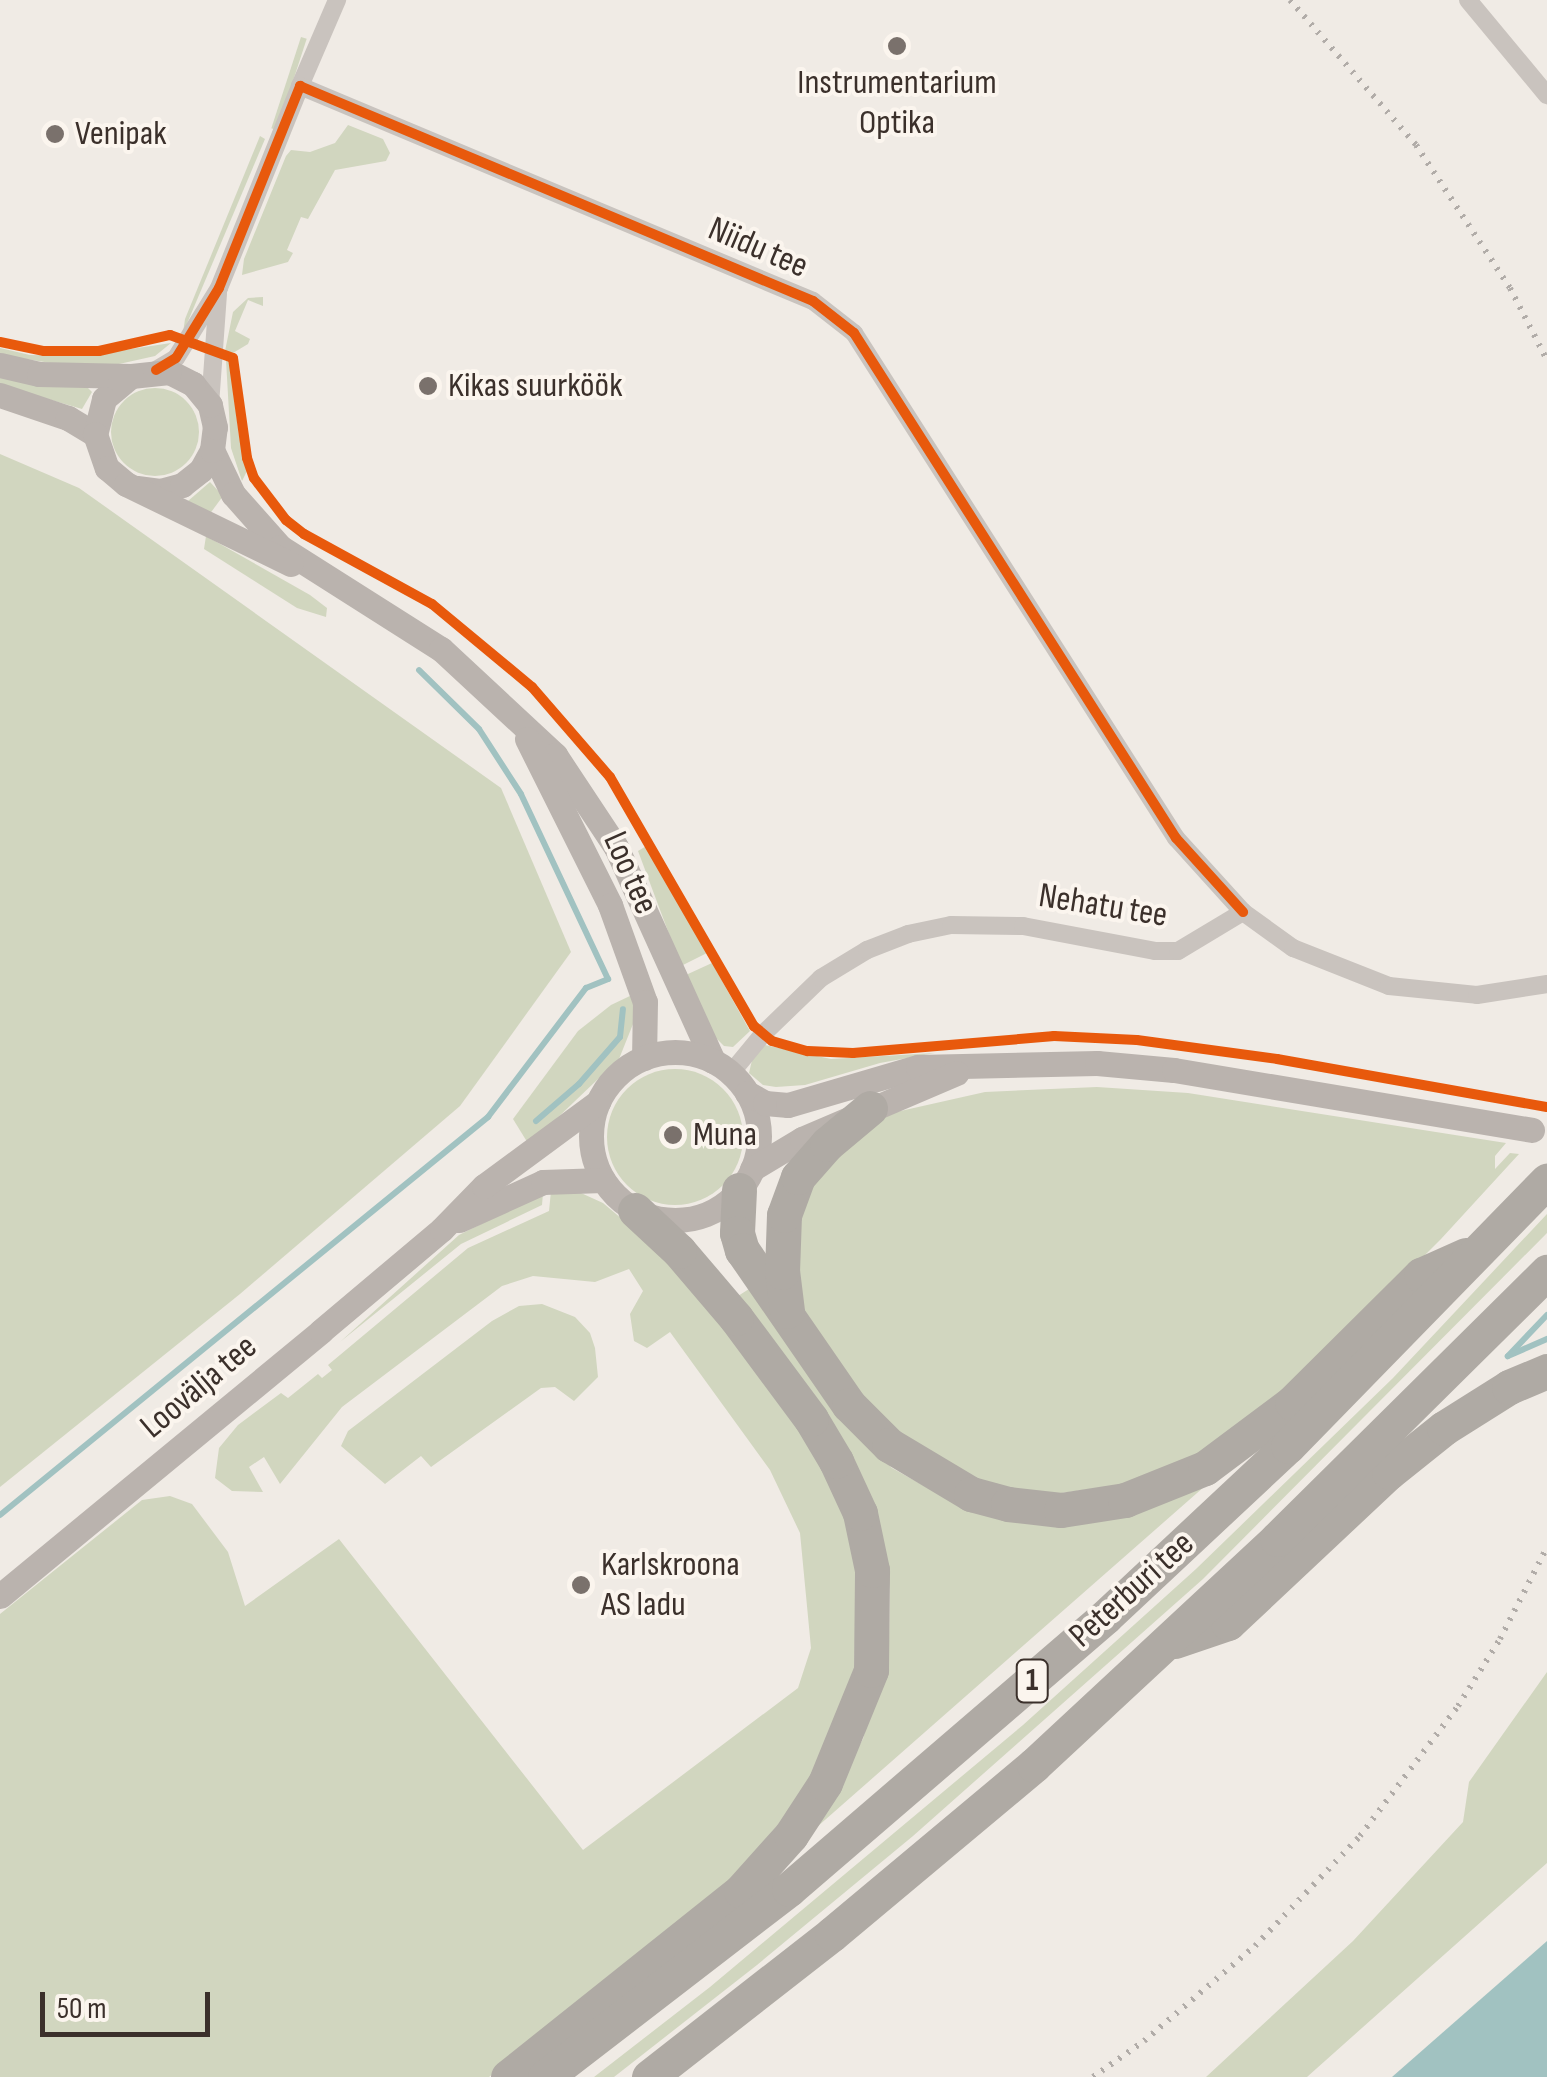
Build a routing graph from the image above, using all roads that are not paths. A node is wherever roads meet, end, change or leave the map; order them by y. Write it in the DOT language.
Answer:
graph roads {
  1 [pos="336,0"];
  2 [pos="1468,0"];
  3 [pos="300,86"];
  4 [pos="1547,95"];
  5 [pos="218,288"];
  6 [pos="0,365"];
  7 [pos="144,373"];
  8 [pos="0,395"];
  9 [pos="210,405"];
  10 [pos="95,434"];
  11 [pos="212,450"];
  12 [pos="137,488"];
  13 [pos="334,584"];
  14 [pos="520,724"];
  15 [pos="1243,912"];
  16 [pos="1547,984"];
  17 [pos="644,1058"];
  18 [pos="971,1068"];
  19 [pos="730,1076"];
  20 [pos="598,1102"];
  21 [pos="870,1108"];
  22 [pos="1532,1130"];
  23 [pos="746,1179"];
  24 [pos="602,1180"];
  25 [pos="1547,1181"];
  26 [pos="635,1210"];
  27 [pos="442,1230"];
  28 [pos="1485,1246"];
  29 [pos="1547,1272"];
  30 [pos="787,1317"];
  31 [pos="1547,1371"];
  32 [pos="0,1596"];
  33 [pos="1160,1647"];
  34 [pos="508,2077"];
  35 [pos="545,2077"];
  36 [pos="649,2077"];
  1 -- 3 [label="street"];
  2 -- 4 [label="street"];
  3 -- 5 [label="street"];
  3 -- 15 [label="street, Niidu tee"];
  5 -- 7 [label="street"];
  5 -- 9 [label="street"];
  6 -- 7 [label="street"];
  7 -- 9 [label="street"];
  7 -- 10 [label="street"];
  8 -- 10 [label="street"];
  9 -- 11 [label="street, Loo tee"];
  10 -- 12 [label="street, Loo tee"];
  11 -- 12 [label="street"];
  11 -- 13 [label="street, Loo tee"];
  12 -- 13 [label="street, Loo tee"];
  13 -- 14 [label="street, Loo tee"];
  14 -- 17 [label="street, Loo tee"];
  14 -- 19 [label="street, Loo tee"];
  15 -- 16 [label="street"];
  15 -- 19 [label="street, Nehatu tee"];
  17 -- 19 [label="street"];
  17 -- 20 [label="street"];
  18 -- 19 [label="street"];
  18 -- 21 [label="street"];
  18 -- 22 [label="street"];
  19 -- 23 [label="street"];
  20 -- 24 [label="street"];
  20 -- 27 [label="street, Loovälja tee"];
  21 -- 23 [label="street"];
  21 -- 30 [label="highway"];
  23 -- 26 [label="street"];
  23 -- 30 [label="highway"];
  24 -- 26 [label="street"];
  24 -- 27 [label="street, Loovälja tee"];
  25 -- 28 [label="highway, Peterburi tee / 1"];
  26 -- 34 [label="highway"];
  27 -- 32 [label="street, Loovälja tee"];
  28 -- 30 [label="highway"];
  28 -- 35 [label="highway, Peterburi tee / 1"];
  29 -- 33 [label="highway, Peterburi tee / 1"];
  31 -- 33 [label="highway"];
  33 -- 36 [label="highway, Peterburi tee / 1"];
}
